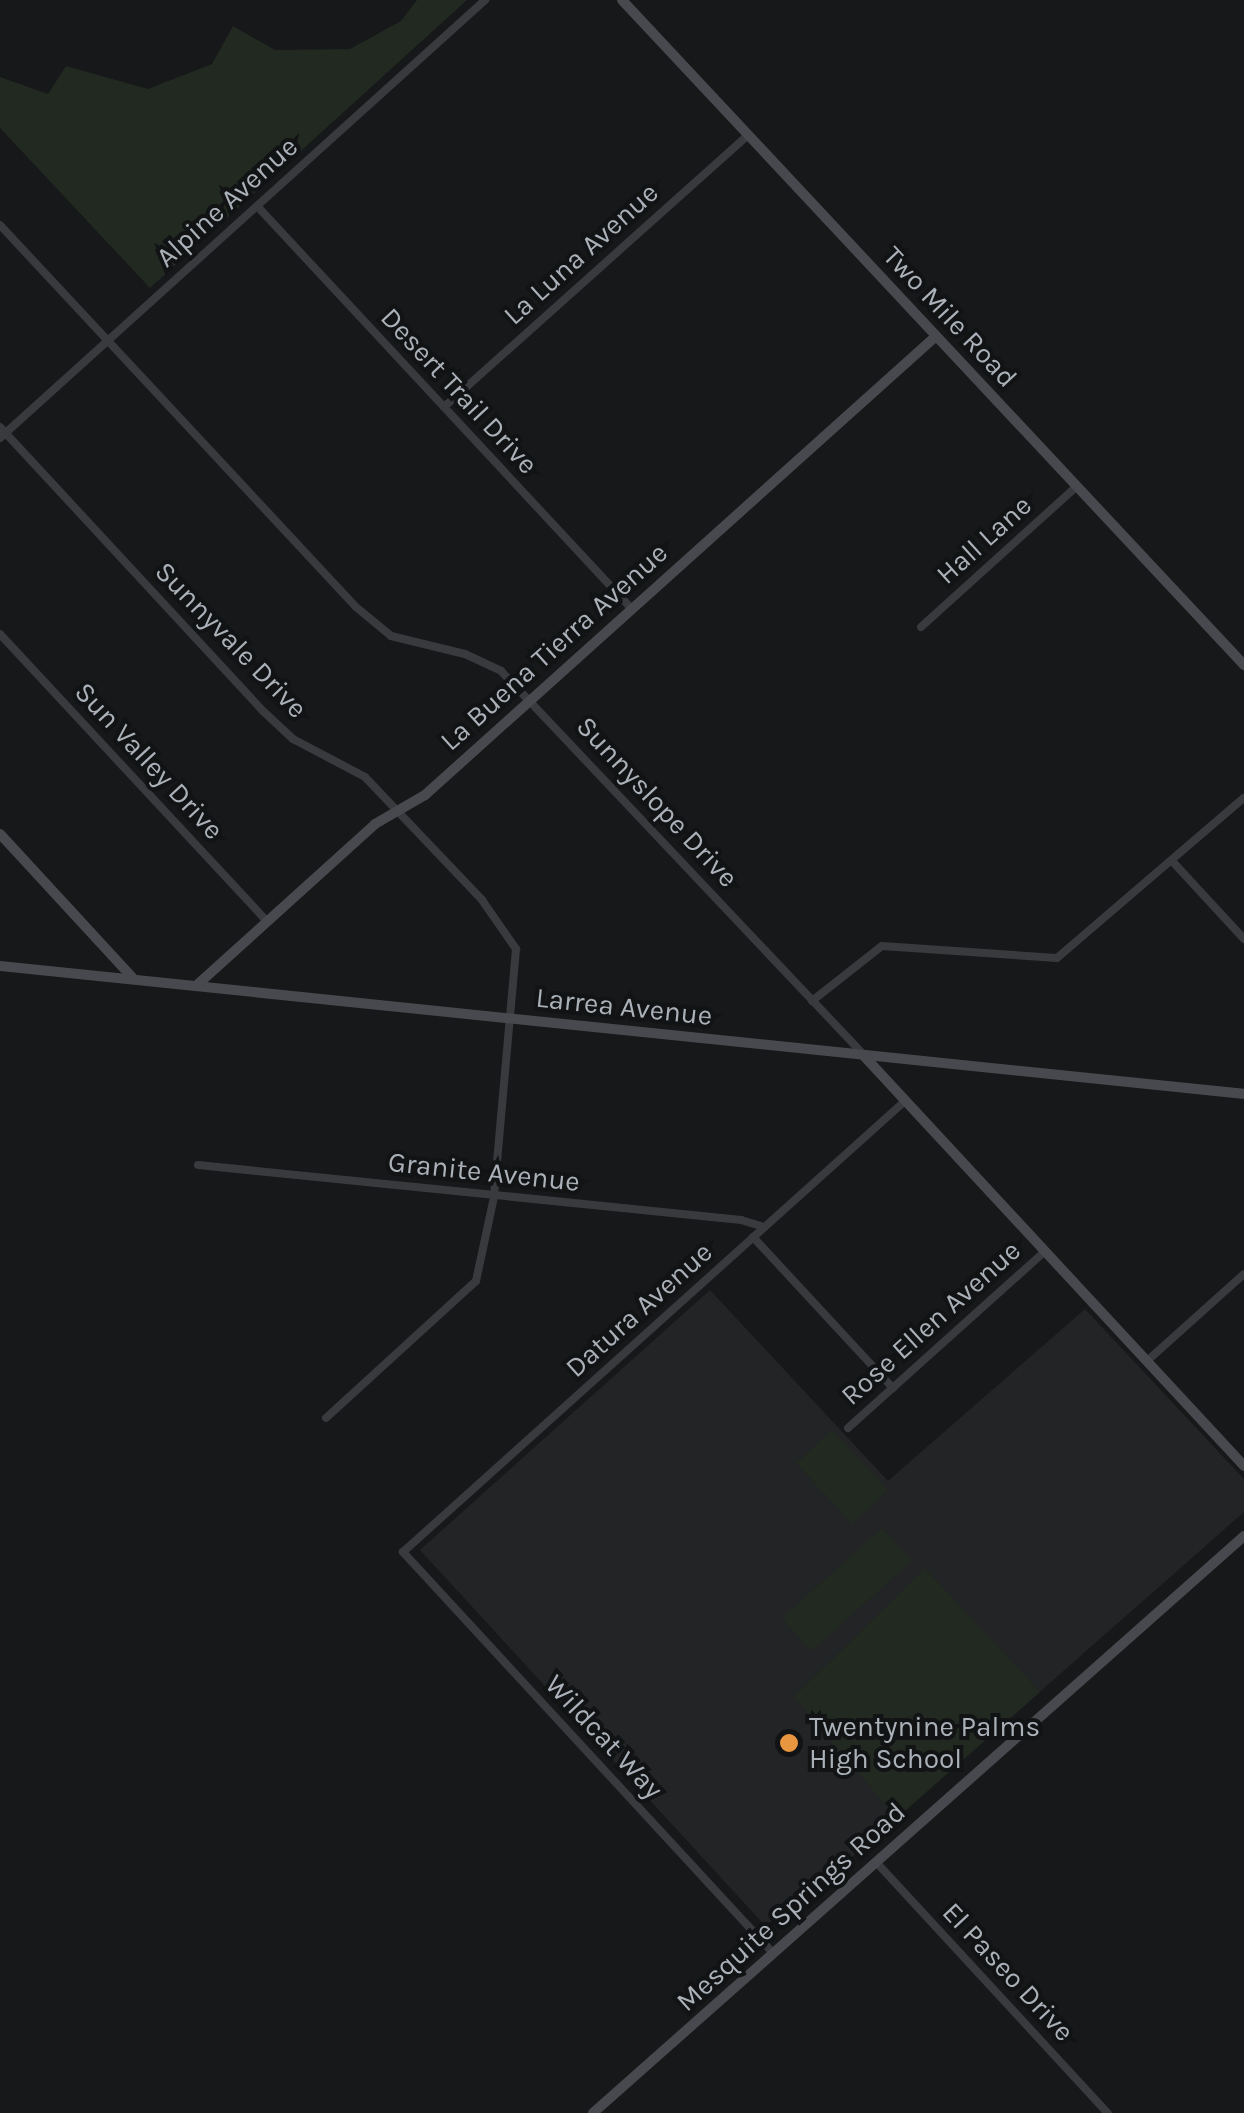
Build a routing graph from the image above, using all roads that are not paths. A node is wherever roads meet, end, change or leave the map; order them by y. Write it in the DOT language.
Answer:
graph roads {
  1 [pos="486,0"];
  2 [pos="622,0"];
  3 [pos="748,135"];
  4 [pos="257,206"];
  5 [pos="0,224"];
  6 [pos="936,336"];
  7 [pos="108,340"];
  8 [pos="444,408"];
  9 [pos="2,433"];
  10 [pos="1077,486"];
  11 [pos="630,607"];
  12 [pos="920,626"];
  13 [pos="0,634"];
  14 [pos="1244,665"];
  15 [pos="530,700"];
  16 [pos="1244,798"];
  17 [pos="398,812"];
  18 [pos="0,834"];
  19 [pos="1174,862"];
  20 [pos="266,920"];
  21 [pos="1244,939"];
  22 [pos="0,966"];
  23 [pos="132,977"];
  24 [pos="198,985"];
  25 [pos="812,1001"];
  26 [pos="512,1017"];
  27 [pos="864,1055"];
  28 [pos="1244,1094"];
  29 [pos="905,1101"];
  30 [pos="198,1165"];
  31 [pos="494,1197"];
  32 [pos="764,1227"];
  33 [pos="753,1237"];
  34 [pos="1044,1252"];
  35 [pos="1244,1274"];
  36 [pos="1146,1361"];
  37 [pos="892,1388"];
  38 [pos="326,1418"];
  39 [pos="848,1428"];
  40 [pos="1244,1466"];
  41 [pos="1244,1536"];
  42 [pos="403,1552"];
  43 [pos="876,1862"];
  44 [pos="773,1953"];
  45 [pos="593,2113"];
  46 [pos="1108,2113"];
  1 -- 4 [label="street, Alpine Avenue"];
  2 -- 3 [label="street, Two Mile Road"];
  3 -- 6 [label="street, Two Mile Road"];
  3 -- 8 [label="street, La Luna Avenue"];
  4 -- 7 [label="street, Alpine Avenue"];
  4 -- 8 [label="street, Desert Trail Drive"];
  5 -- 7 [label="street, Sunnyslope Drive"];
  6 -- 10 [label="street, Two Mile Road"];
  6 -- 11 [label="street, La Buena Tierra Avenue"];
  7 -- 9 [label="street, Alpine Avenue"];
  7 -- 15 [label="street, Sunnyslope Drive"];
  8 -- 11 [label="street, Desert Trail Drive"];
  9 -- 17 [label="street, Sunnyvale Drive"];
  10 -- 12 [label="street, Hall Lane"];
  10 -- 14 [label="street, Two Mile Road"];
  11 -- 15 [label="street, La Buena Tierra Avenue"];
  13 -- 20 [label="street, Sun Valley Drive"];
  15 -- 17 [label="street, La Buena Tierra Avenue"];
  15 -- 25 [label="street, Sunnyslope Drive"];
  16 -- 19 [label="street"];
  17 -- 20 [label="street, La Buena Tierra Avenue"];
  17 -- 26 [label="street, Sunnyvale Drive"];
  18 -- 23 [label="street"];
  19 -- 21 [label="street"];
  19 -- 25 [label="street"];
  20 -- 24 [label="street, La Buena Tierra Avenue"];
  22 -- 23 [label="street, Larrea Avenue"];
  23 -- 24 [label="street, Larrea Avenue"];
  24 -- 26 [label="street, Larrea Avenue"];
  25 -- 27 [label="street, Sunnyslope Drive"];
  26 -- 27 [label="street, Larrea Avenue"];
  26 -- 31 [label="street, Sunnyvale Drive"];
  27 -- 28 [label="street, Larrea Avenue"];
  27 -- 29 [label="street, Sunnyslope Drive"];
  29 -- 32 [label="street, Datura Avenue"];
  29 -- 34 [label="street, Sunnyslope Drive"];
  30 -- 31 [label="street, Granite Avenue"];
  31 -- 32 [label="street, Granite Avenue"];
  31 -- 38 [label="street, Sunnyvale Drive"];
  32 -- 33 [label="street, Datura Avenue"];
  33 -- 37 [label="street"];
  33 -- 42 [label="street, Datura Avenue"];
  34 -- 36 [label="street, Sunnyslope Drive"];
  34 -- 37 [label="street, Rose Ellen Avenue"];
  35 -- 36 [label="street"];
  36 -- 40 [label="street, Sunnyslope Drive"];
  37 -- 39 [label="street, Rose Ellen Avenue"];
  41 -- 43 [label="street, Mesquite Springs Road"];
  42 -- 44 [label="street, Wildcat Way"];
  43 -- 44 [label="street, Mesquite Springs Road"];
  43 -- 46 [label="street, El Paseo Drive"];
  44 -- 45 [label="street, Mesquite Springs Road"];
}
